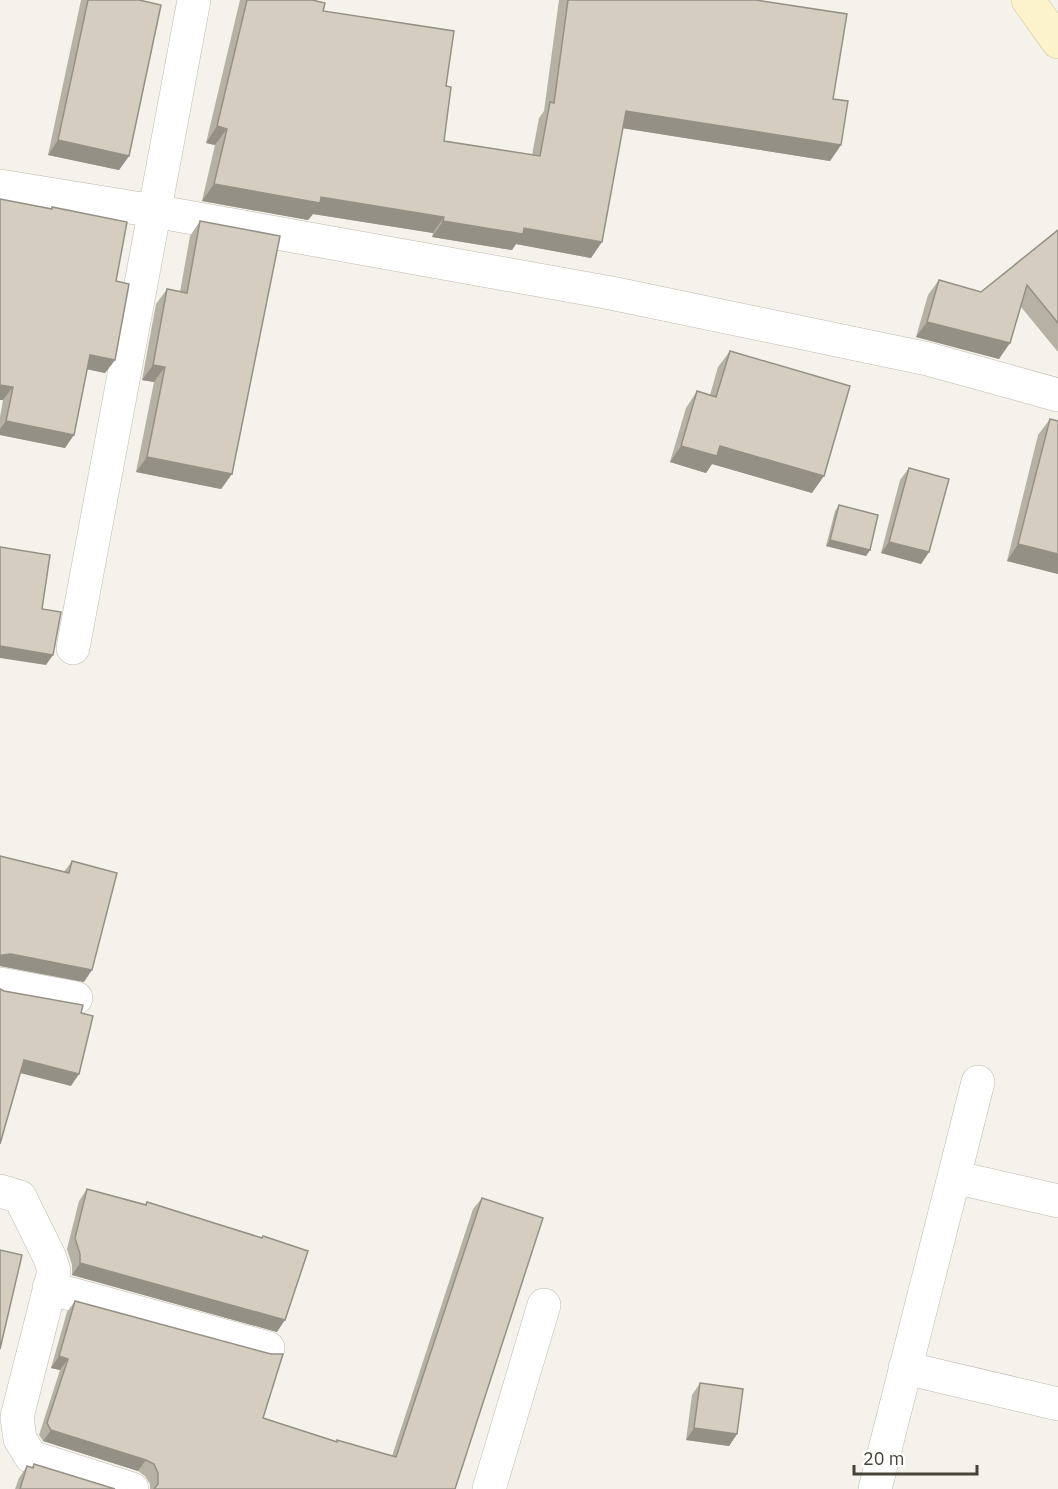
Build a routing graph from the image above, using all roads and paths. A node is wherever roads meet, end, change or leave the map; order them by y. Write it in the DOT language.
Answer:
graph roads {
  1 [pos="194,0"];
  2 [pos="1028,0"];
  3 [pos="1058,42"];
  4 [pos="0,186"];
  5 [pos="154,211"];
  6 [pos="1058,395"];
  7 [pos="73,648"];
  8 [pos="0,984"];
  9 [pos="76,998"];
  10 [pos="978,1082"];
  11 [pos="954,1177"];
  12 [pos="0,1191"];
  13 [pos="1058,1202"];
  14 [pos="49,1288"];
  15 [pos="544,1305"];
  16 [pos="268,1348"];
  17 [pos="905,1368"];
  18 [pos="1058,1404"];
  19 [pos="132,1489"];
  20 [pos="489,1489"];
  21 [pos="875,1489"];
  1 -- 5 [label="street"];
  2 -- 3 [label="street"];
  4 -- 5 [label="street"];
  5 -- 6 [label="street"];
  5 -- 7 [label="street"];
  8 -- 9 [label="street"];
  10 -- 11 [label="street"];
  11 -- 13 [label="street"];
  11 -- 17 [label="street"];
  12 -- 14 [label="street"];
  14 -- 16 [label="street"];
  14 -- 19 [label="street"];
  15 -- 20 [label="street"];
  17 -- 18 [label="street"];
  17 -- 21 [label="street"];
}
